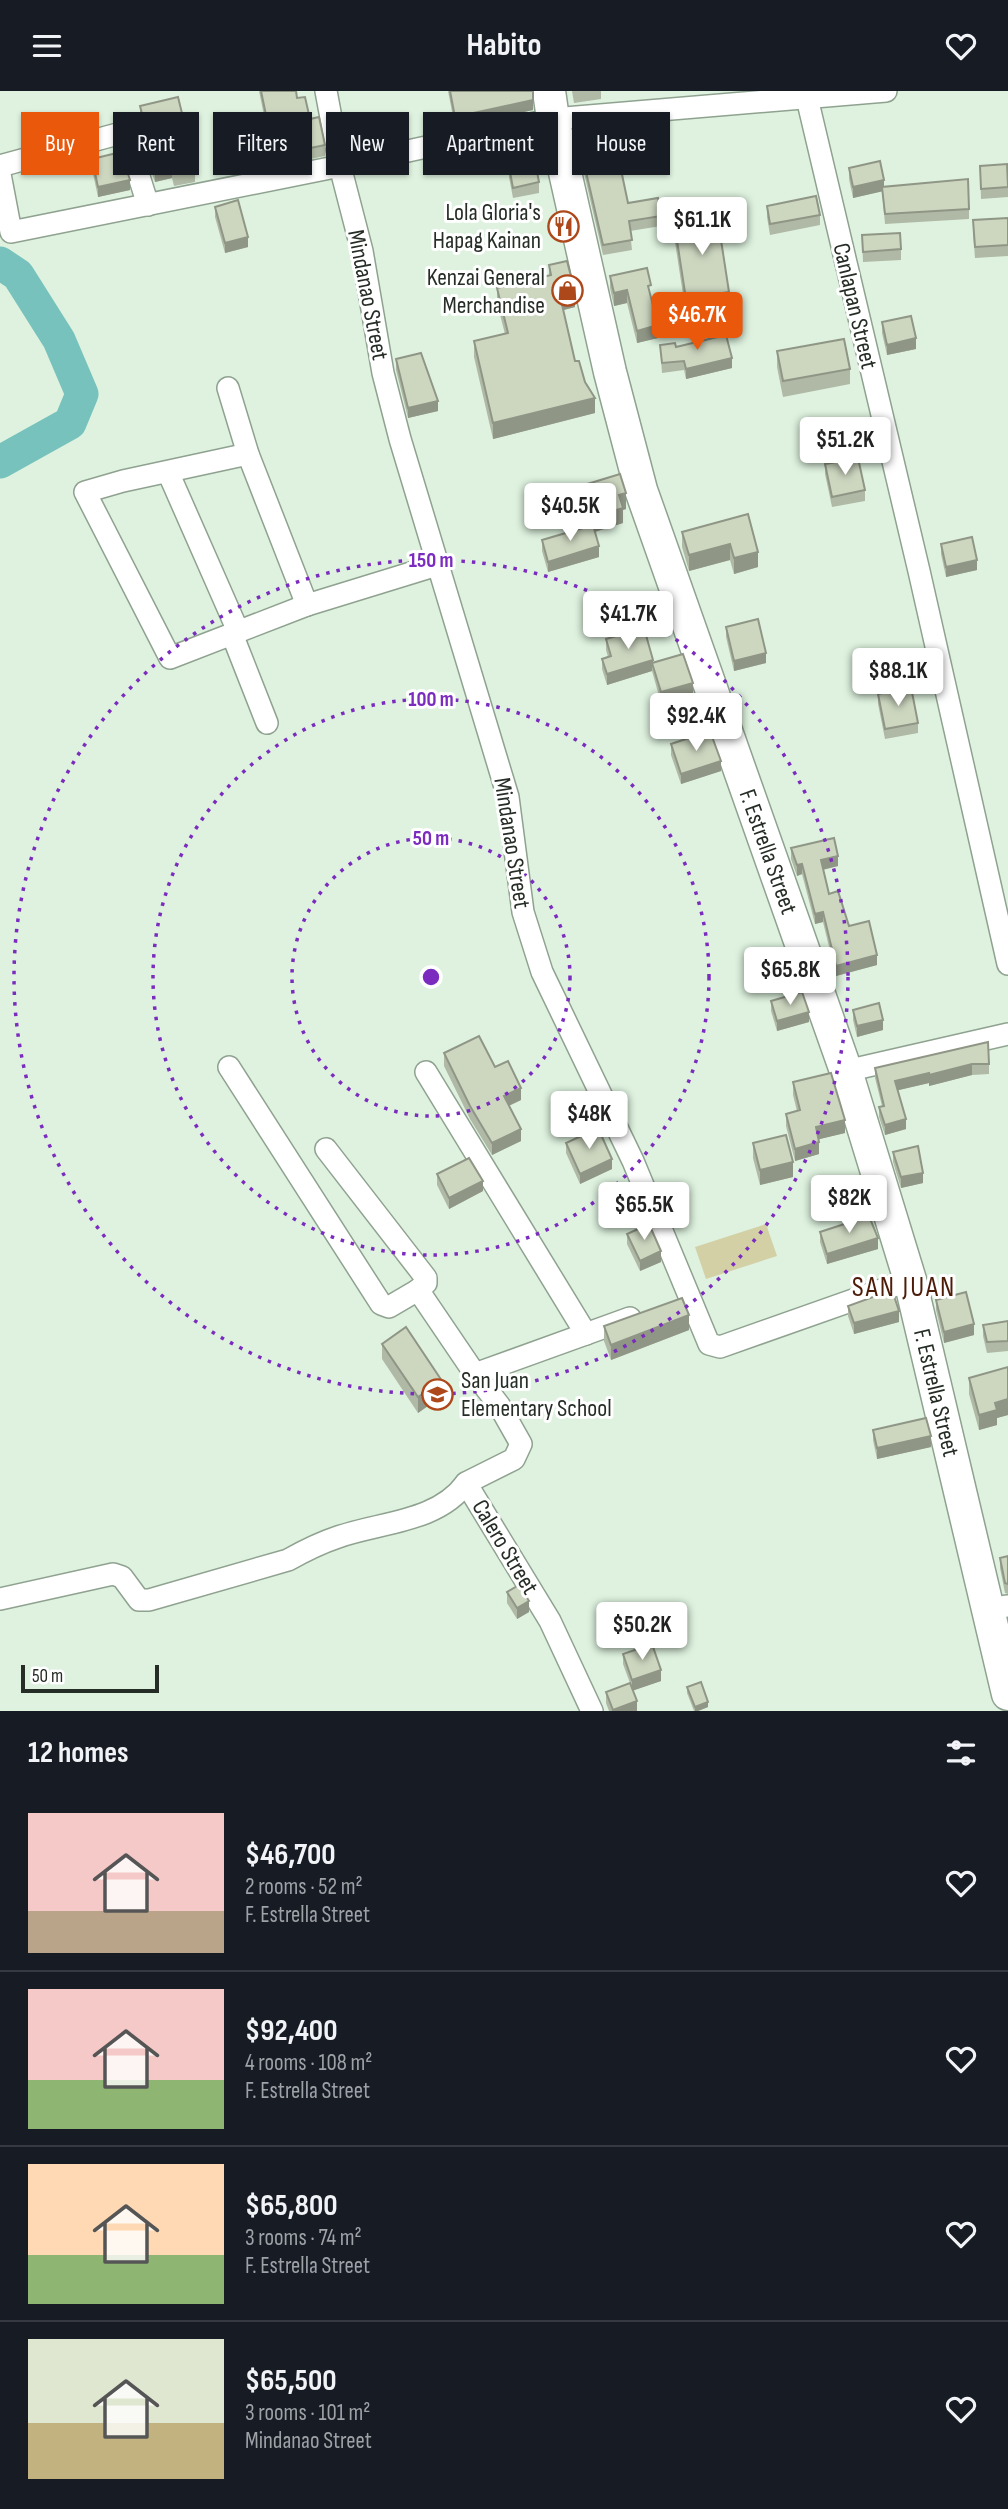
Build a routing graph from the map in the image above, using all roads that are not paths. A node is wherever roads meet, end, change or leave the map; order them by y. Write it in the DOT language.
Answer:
graph roads {
  1 [pos="326,91"];
  2 [pos="886,91"];
  3 [pos="807,99"];
  4 [pos="551,105"];
  5 [pos="330,112"];
  6 [pos="409,146"];
  7 [pos="0,166"];
  8 [pos="326,169"];
  9 [pos="0,174"];
  10 [pos="342,175"];
  11 [pos="148,205"];
  12 [pos="228,388"];
  13 [pos="248,454"];
  14 [pos="168,472"];
  15 [pos="438,565"];
  16 [pos="307,605"];
  17 [pos="235,632"];
  18 [pos="267,723"];
  19 [pos="1008,964"];
  20 [pos="1008,1034"];
  21 [pos="229,1067"];
  22 [pos="846,1071"];
  23 [pos="426,1072"];
  24 [pos="327,1149"];
  25 [pos="910,1280"];
  26 [pos="418,1290"];
  27 [pos="691,1296"];
  28 [pos="586,1334"];
  29 [pos="475,1374"];
  30 [pos="466,1483"];
  31 [pos="0,1599"];
  32 [pos="998,1607"];
  33 [pos="1008,1694"];
  34 [pos="592,1711"];
  1 -- 5 [label="street, Mindanao Street"];
  2 -- 3 [label="street"];
  3 -- 4 [label="street"];
  3 -- 19 [label="street, Canlapan Street"];
  4 -- 6 [label="street"];
  4 -- 22 [label="main road, F. Estrella Street"];
  7 -- 11 [label="street"];
  8 -- 11 [label="street"];
  9 -- 11 [label="street"];
  10 -- 15 [label="street, Mindanao Street"];
  12 -- 13 [label="street"];
  13 -- 14 [label="street"];
  13 -- 16 [label="street"];
  14 -- 17 [label="street"];
  14 -- 17 [label="street"];
  15 -- 16 [label="street"];
  15 -- 27 [label="street, Mindanao Street"];
  16 -- 17 [label="street"];
  17 -- 18 [label="street"];
  20 -- 22 [label="street"];
  21 -- 26 [label="street"];
  22 -- 25 [label="main road, F. Estrella Street"];
  23 -- 28 [label="street"];
  24 -- 26 [label="street"];
  25 -- 27 [label="street, Mindanao Street"];
  25 -- 32 [label="main road, F. Estrella Street"];
  26 -- 29 [label="street"];
  27 -- 28 [label="street"];
  28 -- 29 [label="street"];
  29 -- 30 [label="street, Calero Street"];
  30 -- 31 [label="street"];
  30 -- 34 [label="street, Calero Street"];
  32 -- 33 [label="main road, F. Estrella Street"];
}
